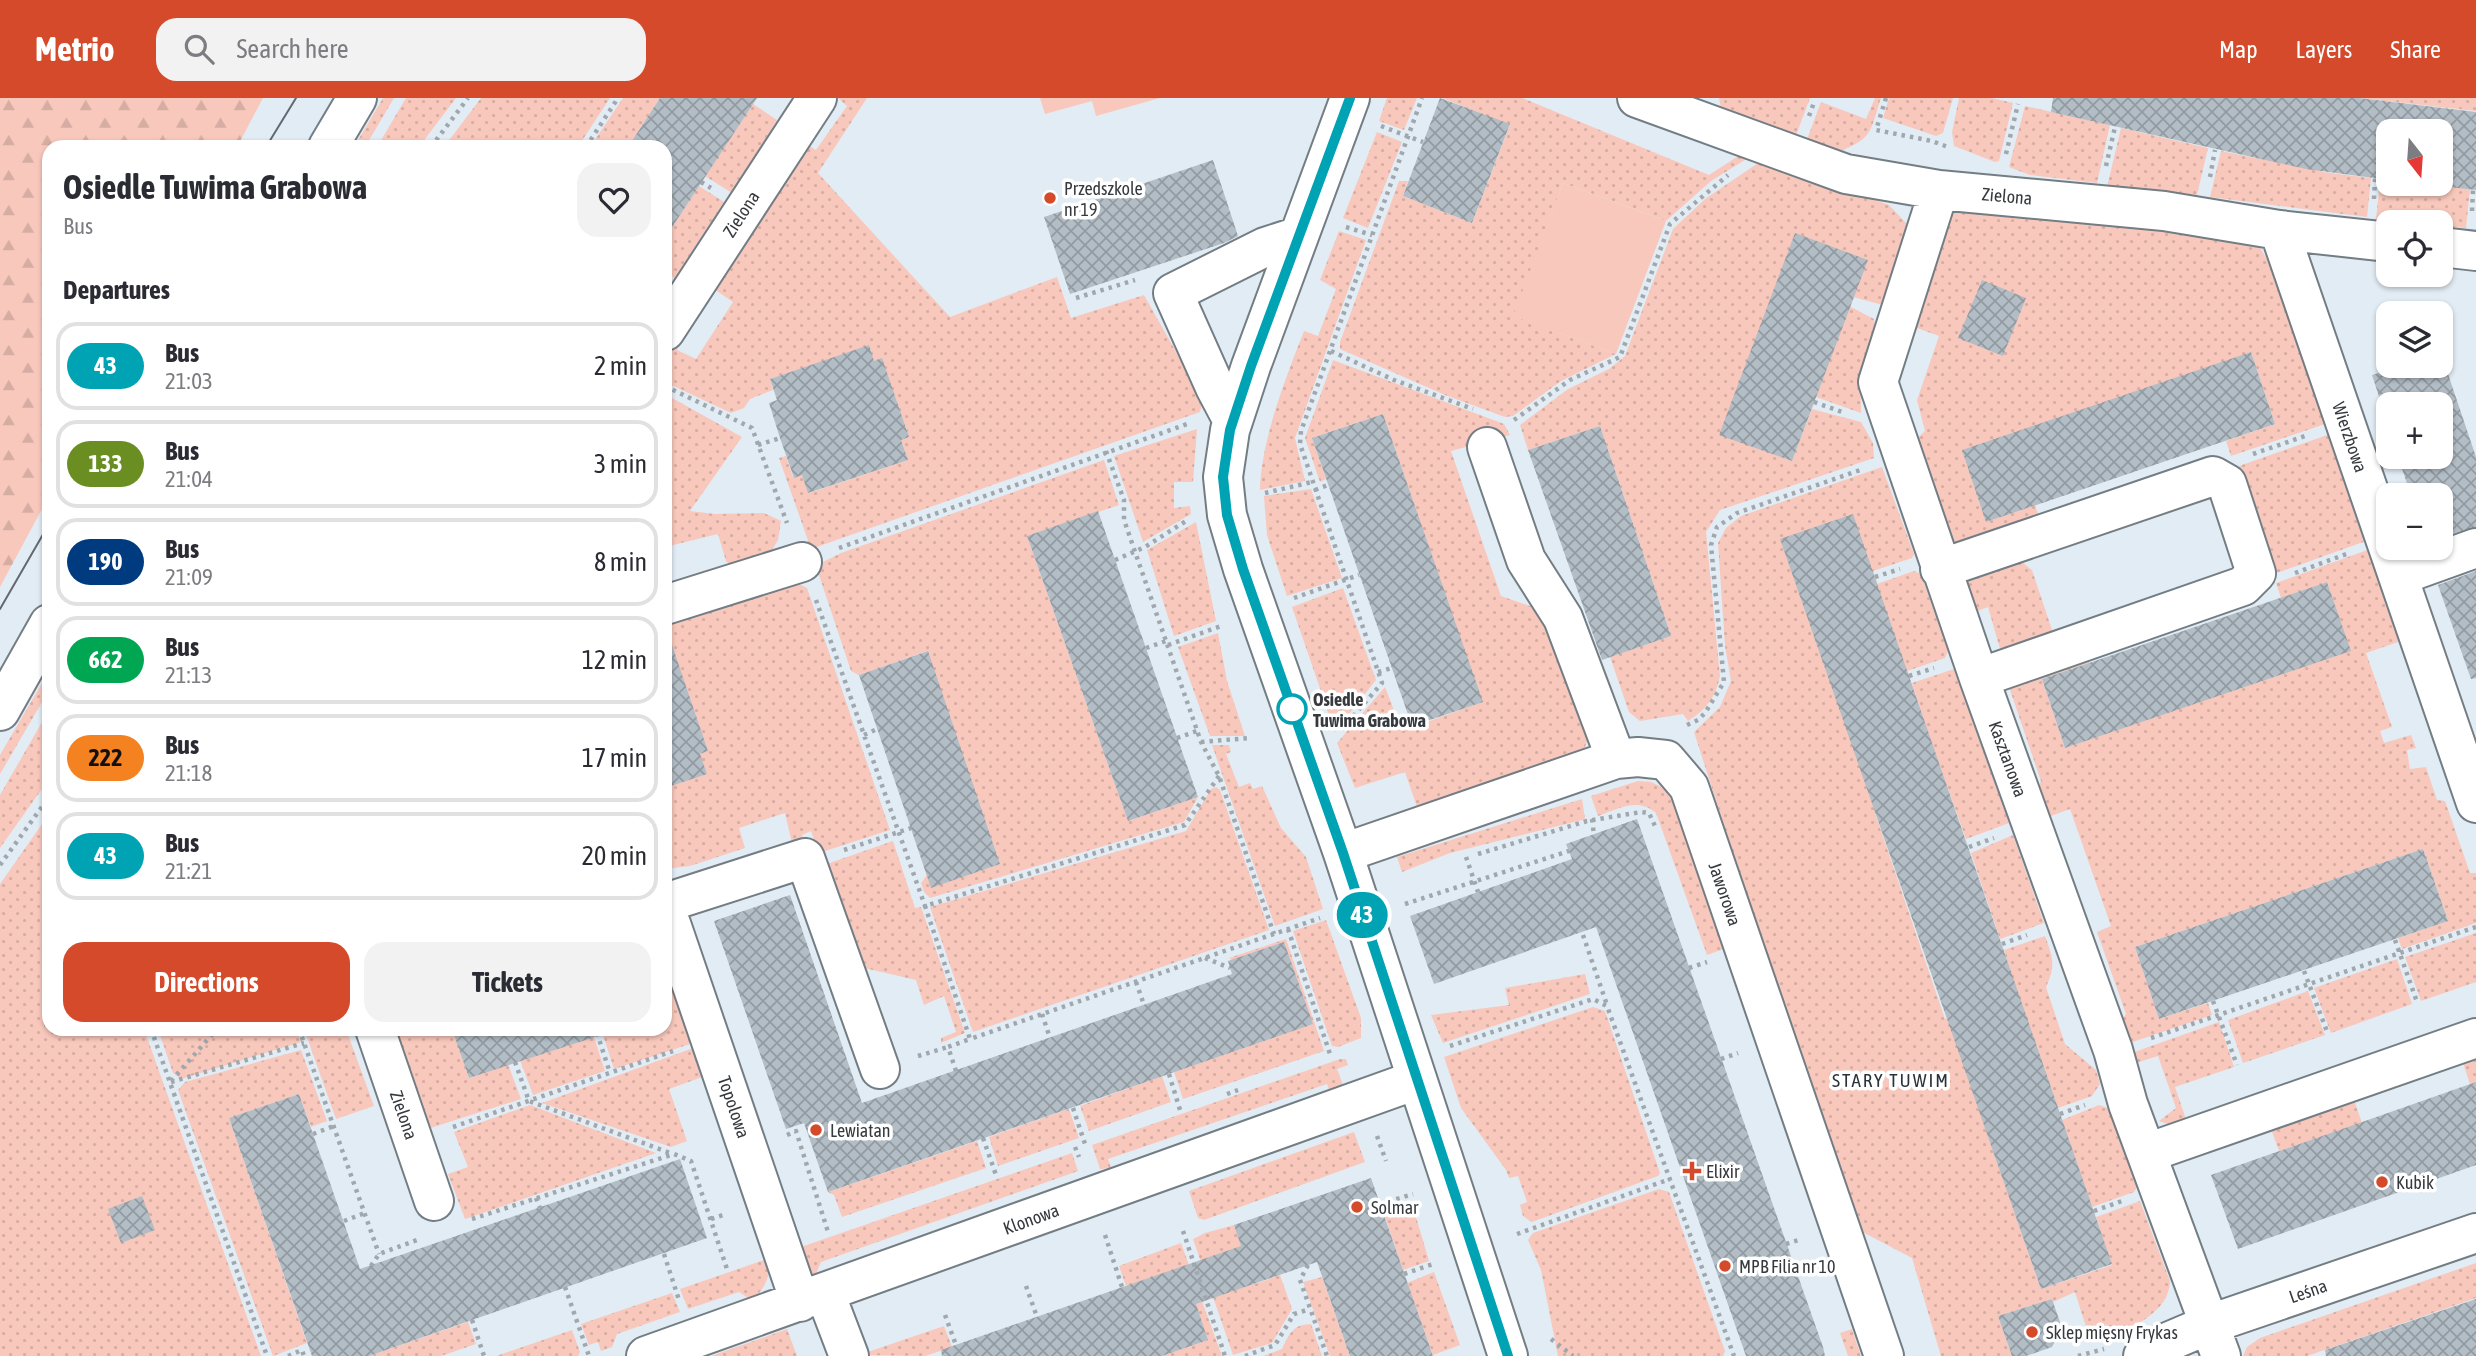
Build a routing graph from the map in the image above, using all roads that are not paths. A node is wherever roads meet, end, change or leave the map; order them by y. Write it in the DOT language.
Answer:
graph roads {
  1 [pos="357,98"];
  2 [pos="817,98"];
  3 [pos="1350,98"];
  4 [pos="1637,98"];
  5 [pos="332,140"];
  6 [pos="1939,190"];
  7 [pos="2279,230"];
  8 [pos="1299,236"];
  9 [pos="2376,241"];
  10 [pos="2453,248"];
  11 [pos="2476,251"];
  12 [pos="672,320"];
  13 [pos="1233,421"];
  14 [pos="1491,427"];
  15 [pos="2476,548"];
  16 [pos="802,562"];
  17 [pos="1940,569"];
  18 [pos="2398,576"];
  19 [pos="672,603"];
  20 [pos="42,636"];
  21 [pos="1979,678"];
  22 [pos="0,711"];
  23 [pos="1616,760"];
  24 [pos="2476,803"];
  25 [pos="1343,853"];
  26 [pos="672,901"];
  27 [pos="672,927"];
  28 [pos="377,1036"];
  29 [pos="2476,1038"];
  30 [pos="880,1069"];
  31 [pos="1416,1080"];
  32 [pos="2147,1153"];
  33 [pos="429,1219"];
  34 [pos="2476,1233"];
  35 [pos="813,1298"];
  36 [pos="2215,1340"];
  37 [pos="646,1356"];
  38 [pos="849,1356"];
  39 [pos="1508,1356"];
  40 [pos="1884,1356"];
  41 [pos="2143,1356"];
  1 -- 5 [label="street"];
  2 -- 12 [label="street, Zielona"];
  3 -- 8 [label="street"];
  4 -- 6 [label="street, Zielona"];
  6 -- 7 [label="street, Zielona"];
  6 -- 17 [label="street, Kasztanowa"];
  7 -- 9 [label="street, Zielona"];
  7 -- 18 [label="street, Wierzbowa"];
  8 -- 13 [label="street"];
  8 -- 13 [label="street"];
  10 -- 11 [label="street"];
  13 -- 25 [label="street"];
  14 -- 23 [label="street"];
  15 -- 18 [label="street"];
  16 -- 19 [label="street"];
  17 -- 21 [label="street, Kasztanowa"];
  17 -- 21 [label="street"];
  18 -- 24 [label="street, Wierzbowa"];
  20 -- 22 [label="street"];
  21 -- 32 [label="street, Kasztanowa"];
  23 -- 25 [label="street, Jaworowa"];
  23 -- 40 [label="street, Jaworowa"];
  25 -- 31 [label="street"];
  26 -- 30 [label="street"];
  27 -- 35 [label="street, Topolowa"];
  28 -- 33 [label="street, Zielona"];
  29 -- 32 [label="street"];
  31 -- 35 [label="street, Klonowa"];
  31 -- 39 [label="street"];
  32 -- 36 [label="street, Kasztanowa"];
  34 -- 36 [label="street, Leśna"];
  35 -- 37 [label="street, Klonowa"];
  35 -- 38 [label="street, Topolowa"];
  36 -- 41 [label="street, Leśna"];
}
